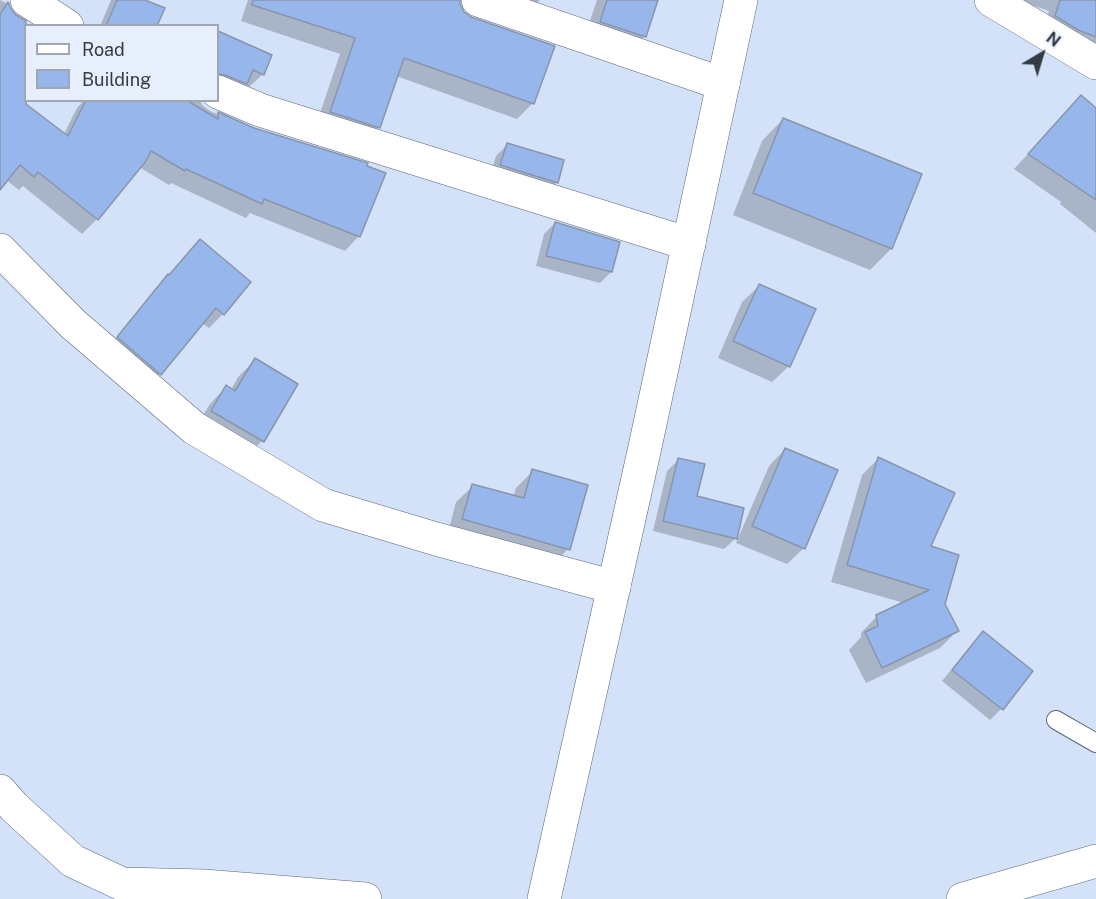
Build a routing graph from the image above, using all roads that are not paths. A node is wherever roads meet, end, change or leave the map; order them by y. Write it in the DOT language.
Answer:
graph roads {
  1 [pos="27,0"];
  2 [pos="478,0"];
  3 [pos="741,0"];
  4 [pos="991,0"];
  5 [pos="64,24"];
  6 [pos="1096,63"];
  7 [pos="723,84"];
  8 [pos="219,92"];
  9 [pos="689,244"];
  10 [pos="0,250"];
  11 [pos="614,587"];
  12 [pos="1056,720"];
  13 [pos="1096,743"];
  14 [pos="0,791"];
  15 [pos="1096,861"];
  16 [pos="365,899"];
  17 [pos="544,899"];
  18 [pos="963,899"];
  1 -- 5 [label="street"];
  2 -- 7 [label="street"];
  3 -- 7 [label="street"];
  4 -- 6 [label="street"];
  7 -- 9 [label="street"];
  8 -- 9 [label="street"];
  9 -- 11 [label="street"];
  10 -- 11 [label="street"];
  11 -- 17 [label="street"];
  12 -- 13 [label="lane"];
  14 -- 16 [label="street"];
  15 -- 18 [label="street"];
}
